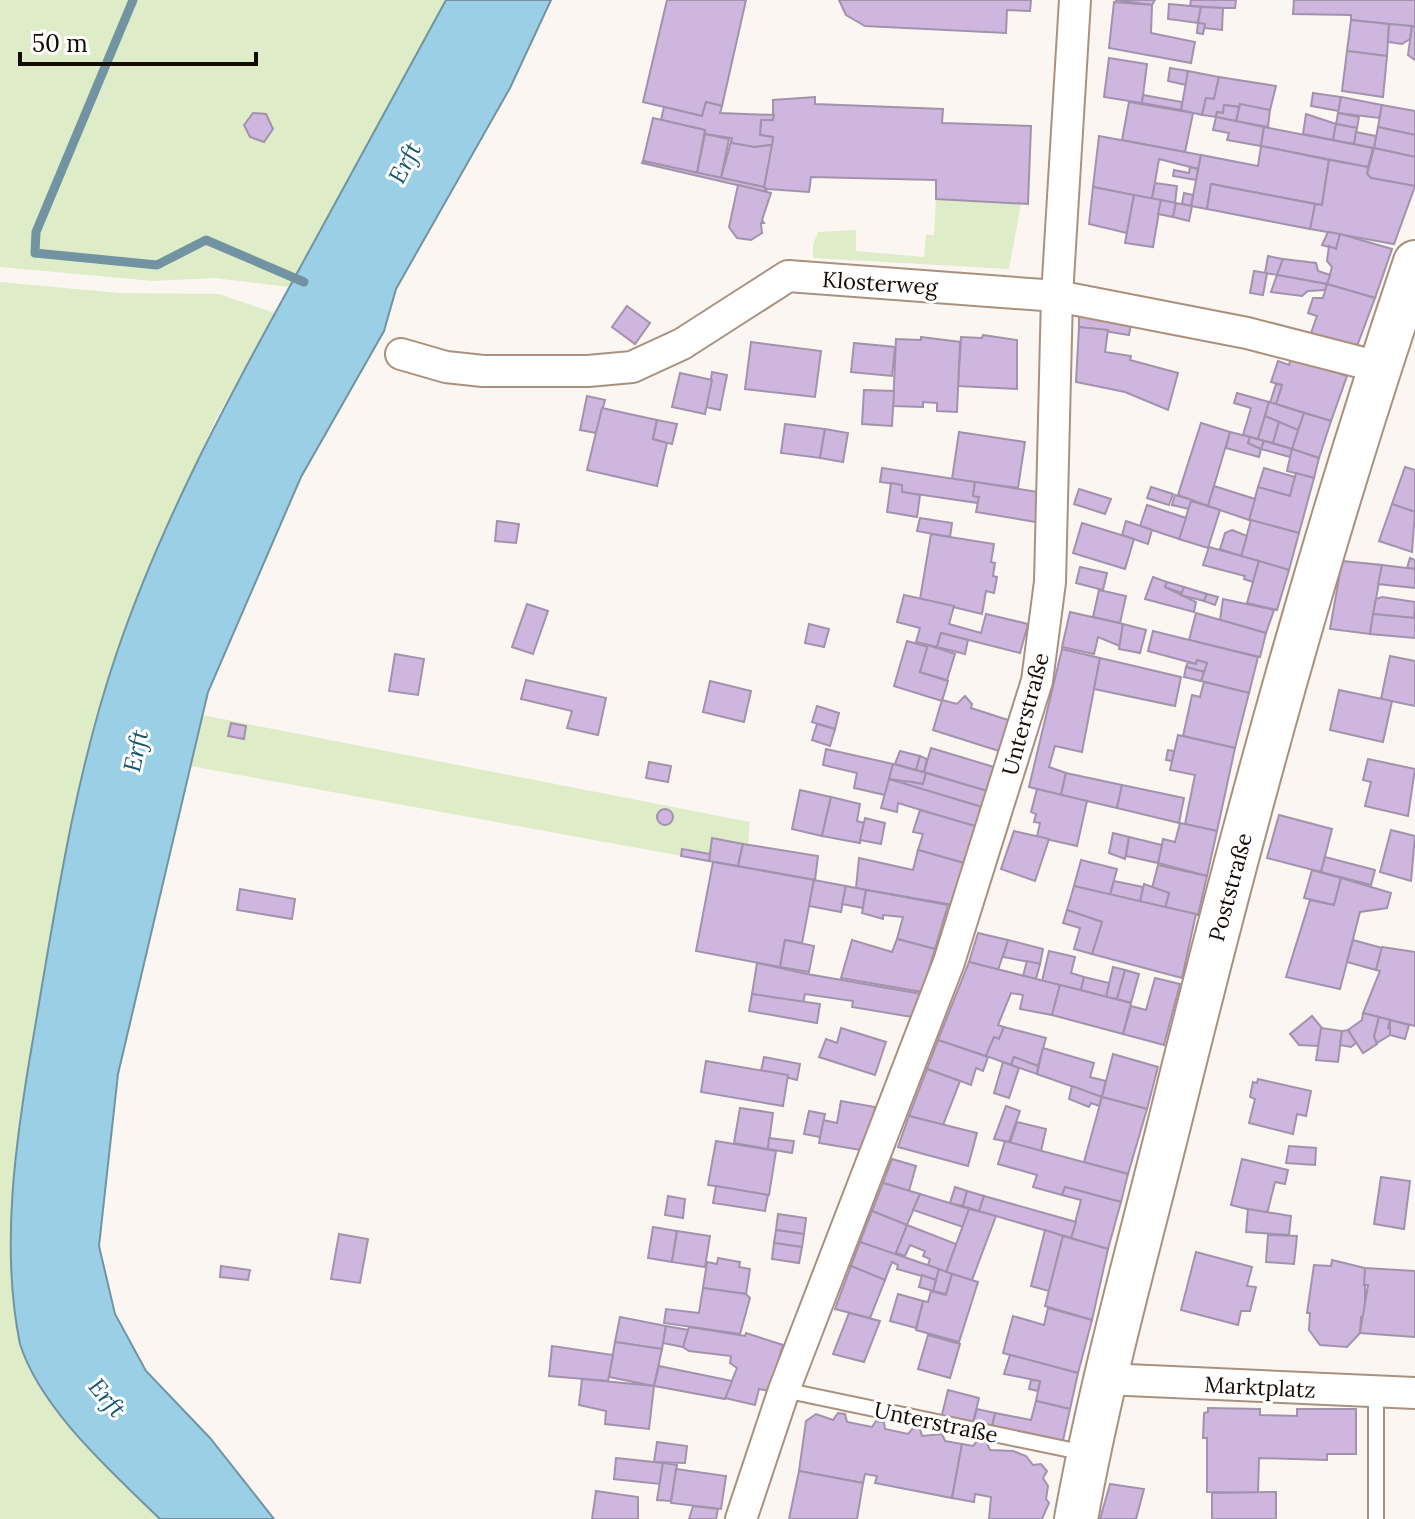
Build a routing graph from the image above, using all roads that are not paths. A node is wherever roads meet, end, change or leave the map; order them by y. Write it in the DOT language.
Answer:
graph roads {
  1 [pos="1075,0"];
  2 [pos="1415,262"];
  3 [pos="1057,296"];
  4 [pos="401,354"];
  5 [pos="1379,367"];
  6 [pos="1105,1379"];
  7 [pos="784,1390"];
  8 [pos="1376,1392"];
  9 [pos="1415,1393"];
  10 [pos="1087,1454"];
  11 [pos="741,1519"];
  12 [pos="1076,1519"];
  13 [pos="1376,1519"];
  1 -- 3 [label="street, Unterstraße"];
  2 -- 5 [label="street, Poststraße"];
  3 -- 4 [label="street, Klosterweg"];
  3 -- 5 [label="street, Klosterweg"];
  3 -- 7 [label="street, Unterstraße"];
  5 -- 6 [label="street, Poststraße"];
  6 -- 8 [label="street, Marktplatz"];
  6 -- 10 [label="street, Poststraße"];
  7 -- 10 [label="lane, Unterstraße"];
  7 -- 11 [label="street, Unterstraße"];
  8 -- 9 [label="street, Marktplatz"];
  8 -- 13 [label="lane"];
  10 -- 12 [label="street, Poststraße"];
}
